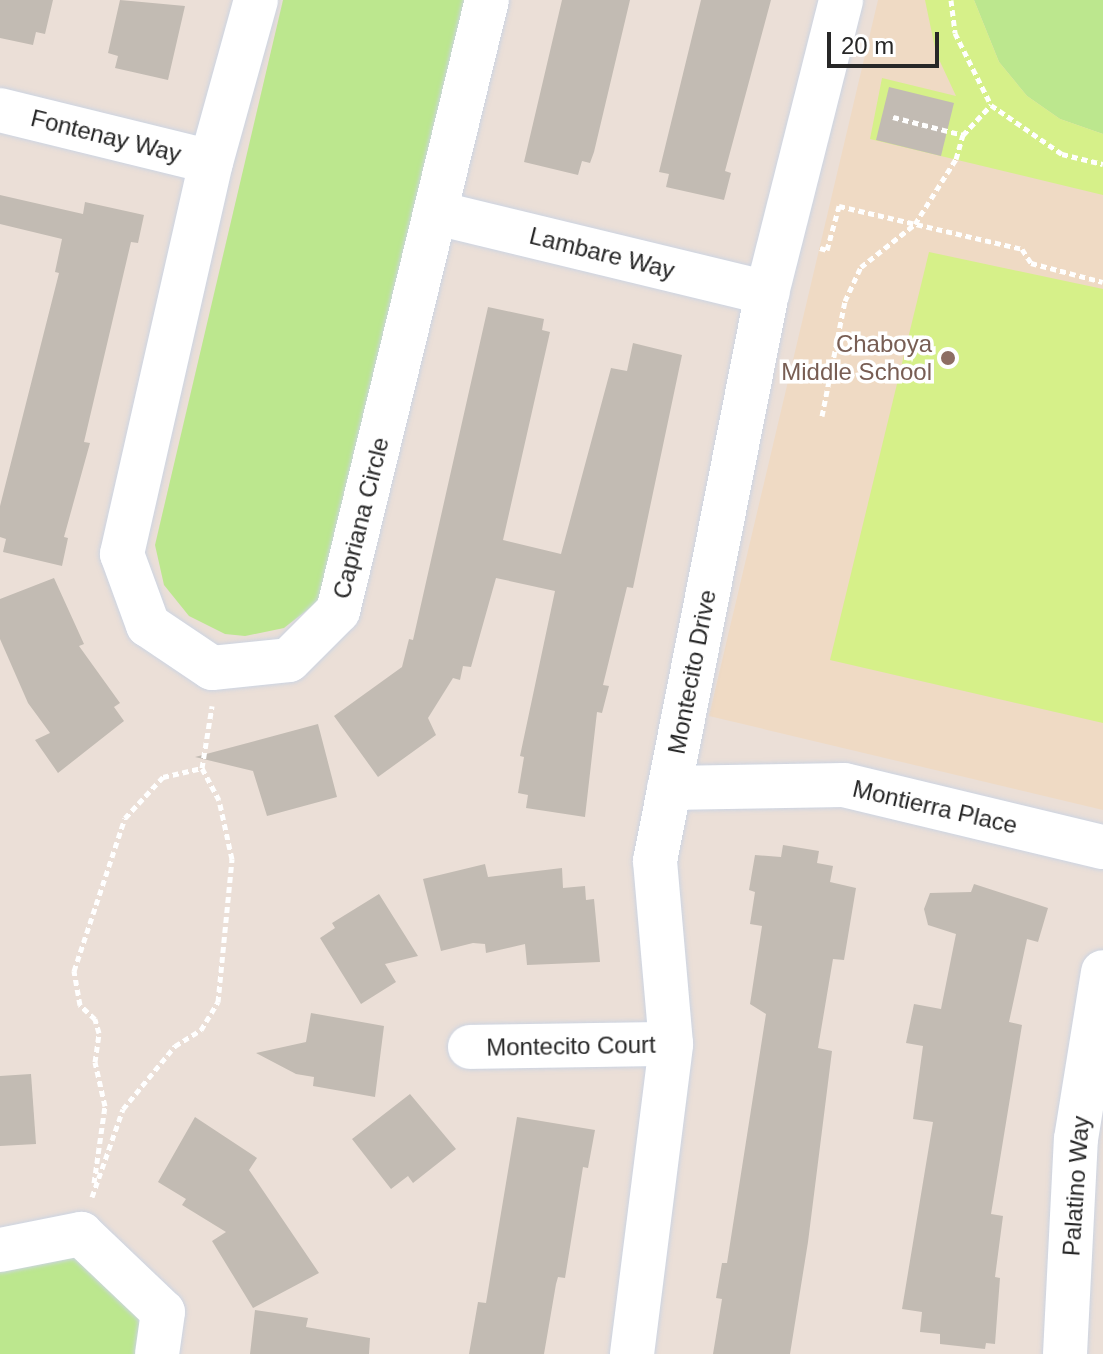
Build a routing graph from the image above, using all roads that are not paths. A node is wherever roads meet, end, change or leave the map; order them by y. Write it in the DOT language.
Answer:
graph roads {
  1 [pos="256,0"];
  2 [pos="487,0"];
  3 [pos="841,0"];
  4 [pos="0,110"];
  5 [pos="211,162"];
  6 [pos="437,213"];
  7 [pos="767,293"];
  8 [pos="669,788"];
  9 [pos="1103,847"];
  10 [pos="1103,972"];
  11 [pos="671,1044"];
  12 [pos="470,1047"];
  13 [pos="0,1250"];
  14 [pos="157,1354"];
  15 [pos="632,1354"];
  16 [pos="1065,1354"];
  1 -- 5 [label="street, Capriana Circle"];
  2 -- 6 [label="street, Capriana Circle"];
  3 -- 7 [label="street, Montecito Drive"];
  4 -- 5 [label="street, Fontenay Way"];
  5 -- 6 [label="street, Capriana Circle"];
  6 -- 7 [label="street, Lambare Way"];
  7 -- 8 [label="street, Montecito Drive"];
  8 -- 9 [label="street, Montierra Place"];
  8 -- 11 [label="street, Montecito Drive"];
  10 -- 16 [label="street, Palatino Way"];
  11 -- 12 [label="street, Montecito Court"];
  11 -- 15 [label="street, Montecito Drive"];
  13 -- 14 [label="street"];
}
